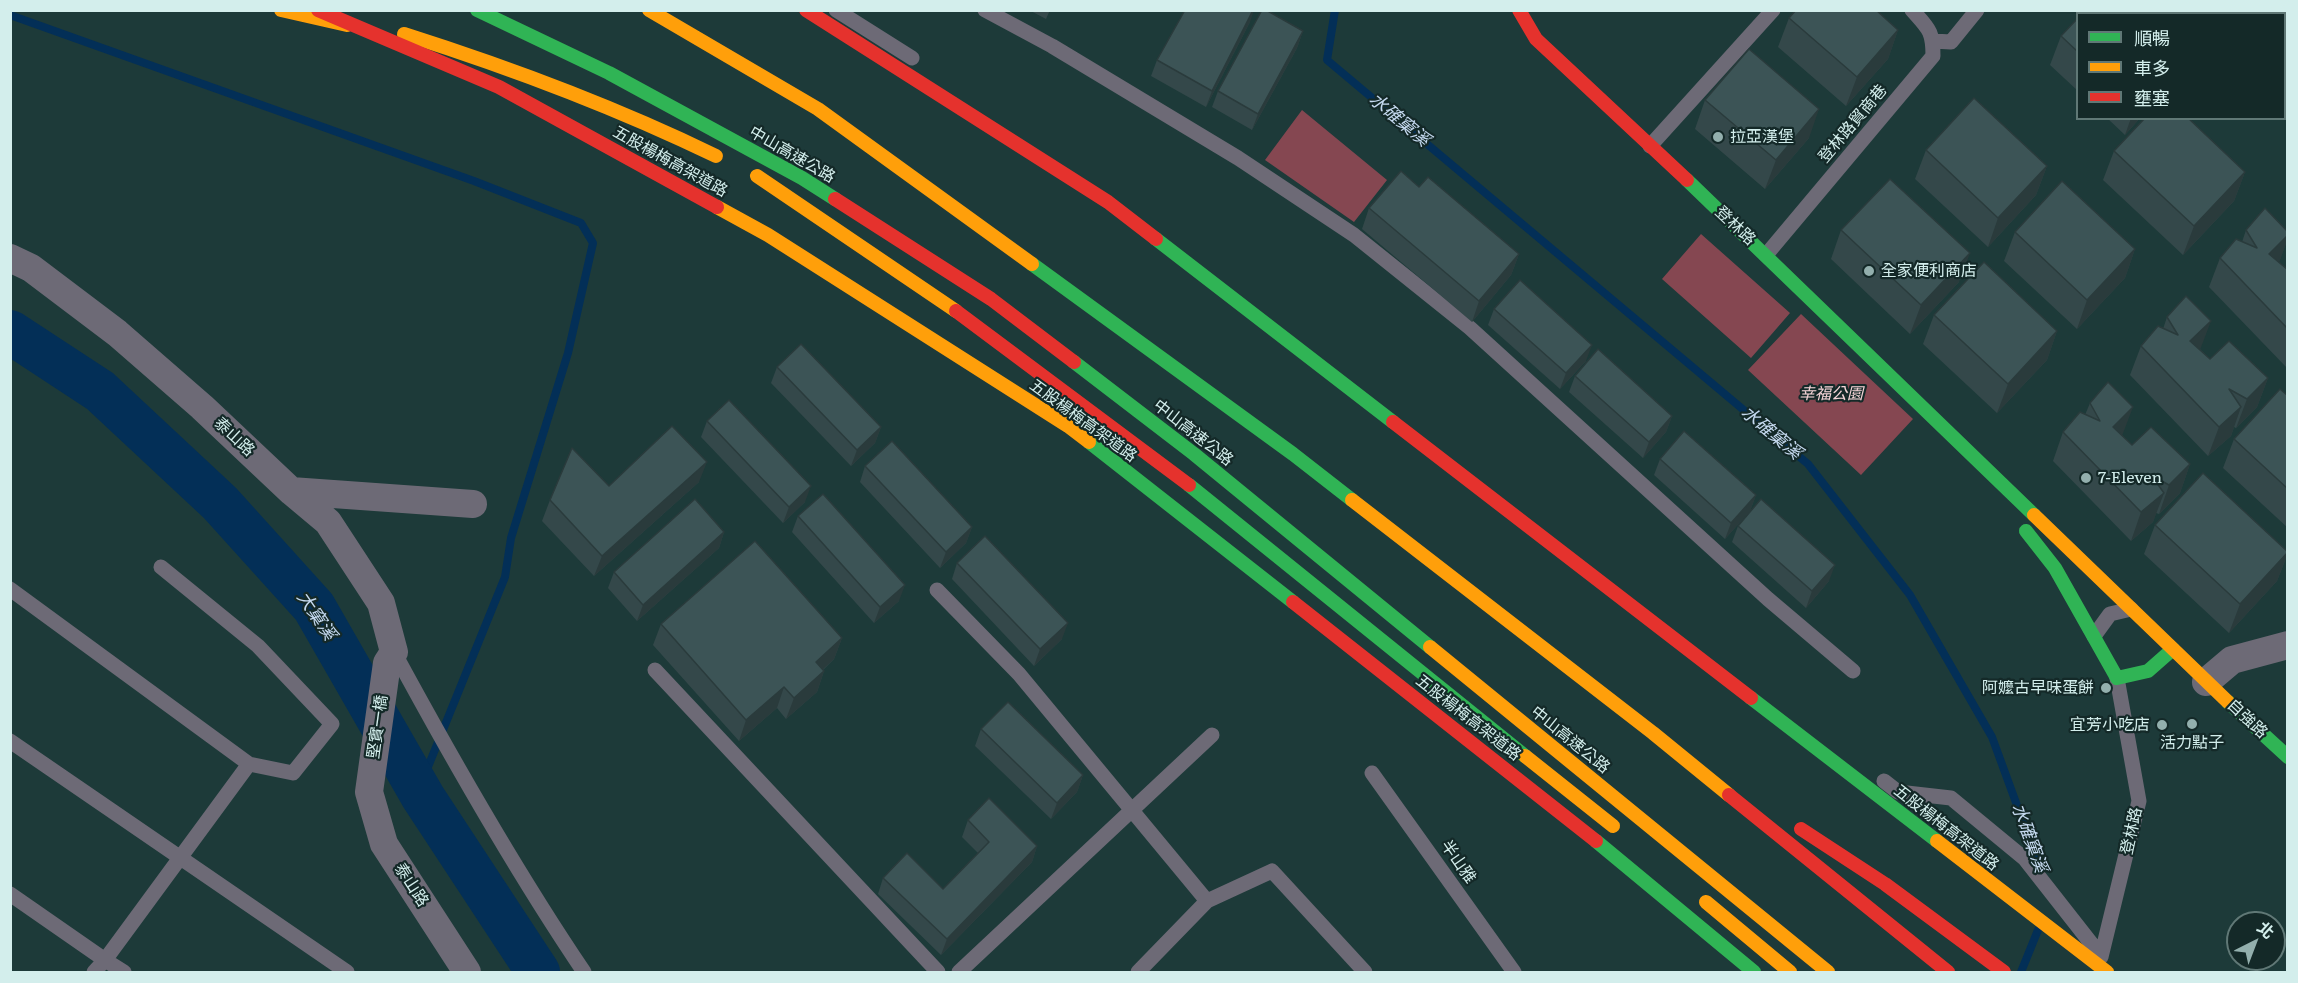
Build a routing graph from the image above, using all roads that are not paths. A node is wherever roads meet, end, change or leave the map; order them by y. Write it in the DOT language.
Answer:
graph roads {
  1 [pos="281,10"];
  2 [pos="318,10"];
  3 [pos="327,10"];
  4 [pos="477,10"];
  5 [pos="649,10"];
  6 [pos="671,10"];
  7 [pos="806,10"];
  8 [pos="836,10"];
  9 [pos="985,10"];
  10 [pos="1519,10"];
  11 [pos="1773,10"];
  12 [pos="1912,10"];
  13 [pos="1977,10"];
  14 [pos="1933,41"];
  15 [pos="462,52"];
  16 [pos="926,68"];
  17 [pos="955,87"];
  18 [pos="818,109"];
  19 [pos="1650,146"];
  20 [pos="725,160"];
  21 [pos="1766,255"];
  22 [pos="10,258"];
  23 [pos="992,299"];
  24 [pos="1956,439"];
  25 [pos="291,491"];
  26 [pos="473,504"];
  27 [pos="161,567"];
  28 [pos="10,589"];
  29 [pos="937,590"];
  30 [pos="2131,609"];
  31 [pos="2094,636"];
  32 [pos="2288,645"];
  33 [pos="2173,649"];
  34 [pos="391,658"];
  35 [pos="655,670"];
  36 [pos="1853,671"];
  37 [pos="2117,678"];
  38 [pos="2206,682"];
  39 [pos="1653,733"];
  40 [pos="1212,735"];
  41 [pos="10,741"];
  42 [pos="2288,757"];
  43 [pos="249,764"];
  44 [pos="1372,773"];
  45 [pos="369,792"];
  46 [pos="1760,802"];
  47 [pos="1132,810"];
  48 [pos="1788,821"];
  49 [pos="1624,835"];
  50 [pos="182,859"];
  51 [pos="1696,893"];
  52 [pos="10,894"];
  53 [pos="1207,901"];
  54 [pos="105,960"];
  55 [pos="2110,967"];
  56 [pos="94,972"];
  57 [pos="124,972"];
  58 [pos="347,972"];
  59 [pos="467,972"];
  60 [pos="584,972"];
  61 [pos="938,972"];
  62 [pos="959,972"];
  63 [pos="1138,972"];
  64 [pos="1365,972"];
  65 [pos="1514,972"];
  66 [pos="1755,972"];
  67 [pos="1790,972"];
  68 [pos="1828,972"];
  69 [pos="1948,972"];
  70 [pos="2003,972"];
  1 -- 15 [label="main road"];
  2 -- 66 [label="main road, 五股楊梅高架道路, bridge"];
  3 -- 15 [label="main road"];
  4 -- 23 [label="main road, 中山高速公路"];
  5 -- 18 [label="main road"];
  6 -- 18 [label="main road"];
  7 -- 55 [label="main road, 五股楊梅高架道路"];
  8 -- 16 [label="lane"];
  9 -- 36 [label="lane"];
  10 -- 19 [label="main road, 登林路"];
  11 -- 19 [label="lane"];
  12 -- 14 [label="lane"];
  13 -- 14 [label="lane"];
  14 -- 21 [label="lane, 登林路貿商巷"];
  15 -- 20 [label="main road"];
  17 -- 55 [label="lane"];
  18 -- 39 [label="main road"];
  19 -- 21 [label="main road, 登林路"];
  21 -- 24 [label="main road, 登林路"];
  22 -- 25 [label="street, 泰山路"];
  23 -- 49 [label="main road"];
  23 -- 68 [label="main road, 中山高速公路"];
  24 -- 30 [label="main road, 登林路"];
  24 -- 31 [label="main road, 登林路"];
  25 -- 26 [label="street"];
  25 -- 34 [label="street, 泰山路"];
  27 -- 43 [label="lane"];
  28 -- 43 [label="lane"];
  29 -- 47 [label="lane"];
  30 -- 31 [label="lane"];
  30 -- 33 [label="main road, 登林路"];
  31 -- 37 [label="main road, 登林路"];
  32 -- 38 [label="street"];
  33 -- 37 [label="main road"];
  33 -- 38 [label="main road, 自強路"];
  34 -- 45 [label="street, 堅實一橋"];
  34 -- 60 [label="lane"];
  35 -- 61 [label="lane"];
  37 -- 55 [label="lane, 登林路"];
  38 -- 42 [label="main road, 自強路"];
  39 -- 46 [label="main road"];
  39 -- 69 [label="main road"];
  40 -- 47 [label="lane"];
  41 -- 50 [label="lane"];
  43 -- 50 [label="lane"];
  44 -- 65 [label="lane, 半山雅"];
  45 -- 59 [label="street, 泰山路"];
  47 -- 53 [label="lane"];
  47 -- 62 [label="lane"];
  48 -- 70 [label="main road"];
  50 -- 54 [label="lane"];
  50 -- 58 [label="lane"];
  51 -- 67 [label="main road"];
  52 -- 54 [label="lane"];
  53 -- 63 [label="lane"];
  53 -- 64 [label="lane"];
  54 -- 56 [label="lane"];
  54 -- 57 [label="lane"];
}
